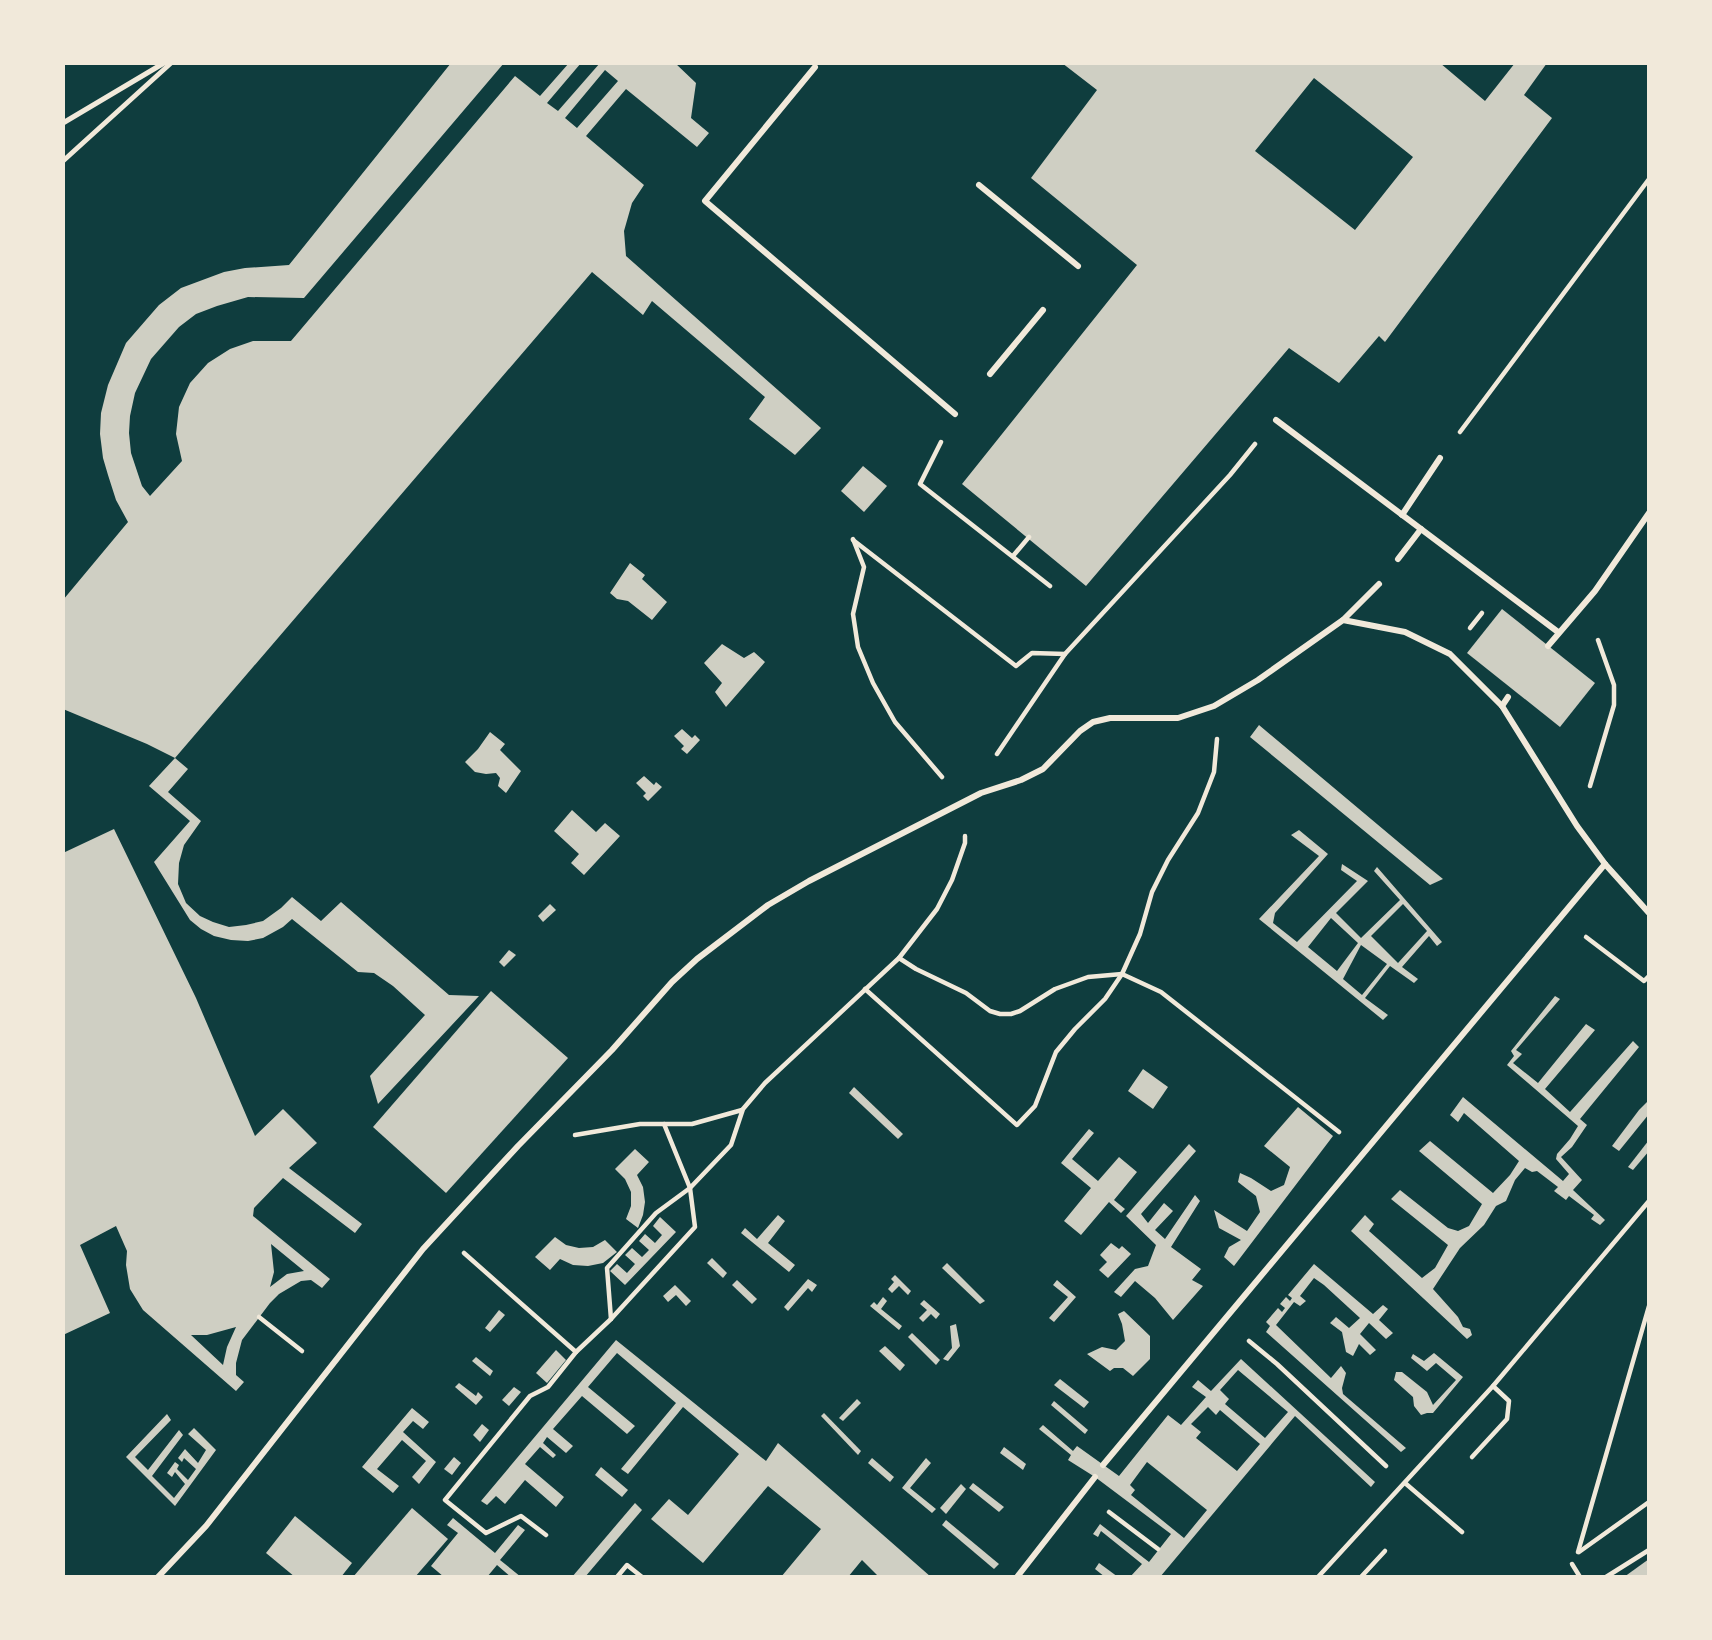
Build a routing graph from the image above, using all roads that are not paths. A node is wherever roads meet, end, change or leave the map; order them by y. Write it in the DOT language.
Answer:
graph roads {
  1 [pos="164,63"];
  2 [pos="171,63"];
  3 [pos="817,65"];
  4 [pos="63,123"];
  5 [pos="63,161"];
  6 [pos="979,185"];
  7 [pos="1078,266"];
  8 [pos="1043,310"];
  9 [pos="990,374"];
  10 [pos="955,414"];
  11 [pos="1276,420"];
  12 [pos="1440,458"];
  13 [pos="1649,513"];
  14 [pos="1402,515"];
  15 [pos="1421,529"];
  16 [pos="1398,559"];
  17 [pos="1379,584"];
  18 [pos="1343,620"];
  19 [pos="1558,632"];
  20 [pos="1548,646"];
  21 [pos="1508,697"];
  22 [pos="1502,706"];
  23 [pos="1605,864"];
  24 [pos="1649,912"];
  25 [pos="1103,1465"];
  26 [pos="1095,1477"];
  27 [pos="158,1577"];
  28 [pos="1017,1577"];
  1 -- 4 [label="lane"];
  2 -- 5 [label="lane"];
  3 -- 10 [label="street"];
  6 -- 7 [label="street"];
  8 -- 9 [label="street"];
  11 -- 14 [label="street"];
  12 -- 14 [label="street"];
  13 -- 19 [label="street"];
  14 -- 15 [label="street"];
  15 -- 16 [label="street"];
  15 -- 19 [label="street"];
  17 -- 18 [label="street"];
  18 -- 22 [label="street"];
  18 -- 27 [label="street"];
  19 -- 20 [label="street"];
  21 -- 22 [label="street"];
  22 -- 23 [label="street"];
  23 -- 24 [label="street"];
  23 -- 25 [label="street"];
  26 -- 28 [label="street"];
}
